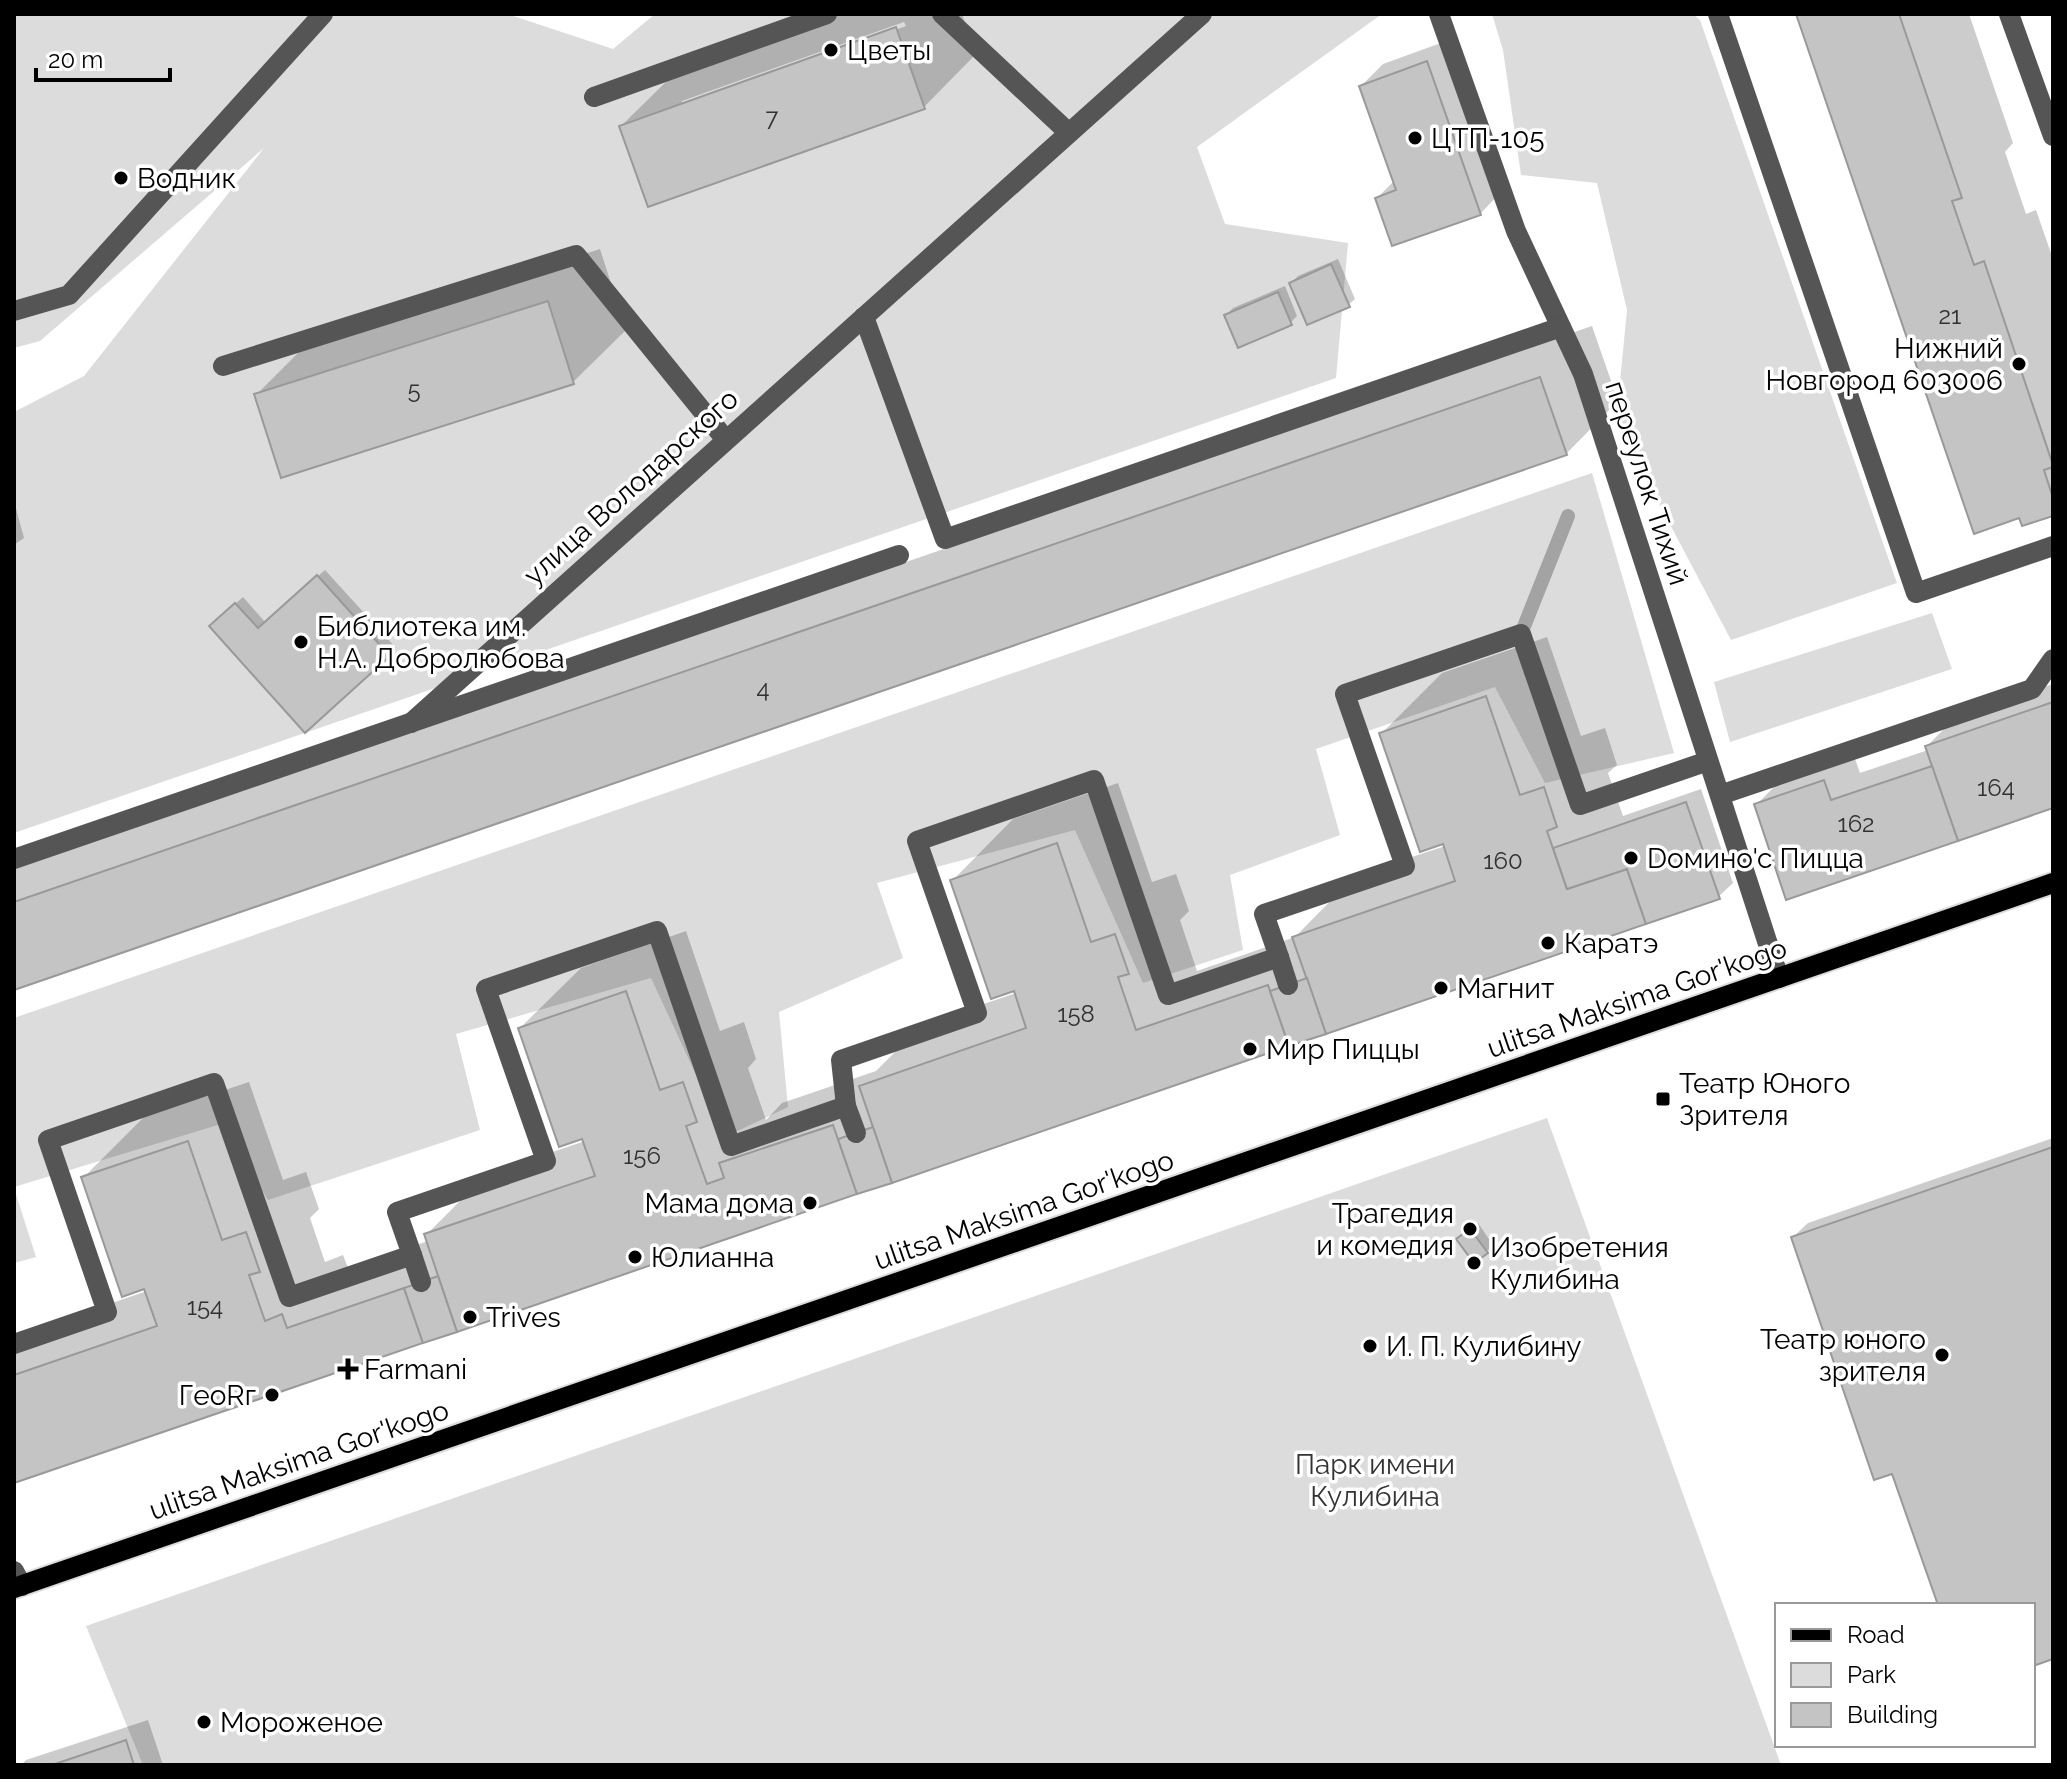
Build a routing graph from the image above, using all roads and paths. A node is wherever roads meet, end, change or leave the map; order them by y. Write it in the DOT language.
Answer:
graph roads {
  1 [pos="323,14"];
  2 [pos="827,14"];
  3 [pos="942,14"];
  4 [pos="1202,14"];
  5 [pos="1439,14"];
  6 [pos="1718,14"];
  7 [pos="2009,14"];
  8 [pos="594,97"];
  9 [pos="1069,133"];
  10 [pos="2053,136"];
  11 [pos="14,311"];
  12 [pos="864,317"];
  13 [pos="1561,327"];
  14 [pos="223,366"];
  15 [pos="726,440"];
  16 [pos="2053,546"];
  17 [pos="899,555"];
  18 [pos="2053,659"];
  19 [pos="411,723"];
  20 [pos="1708,761"];
  21 [pos="1720,795"];
  22 [pos="14,859"];
  23 [pos="2053,883"];
  24 [pos="1279,957"];
  25 [pos="1779,978"];
  26 [pos="1288,985"];
  27 [pos="846,1106"];
  28 [pos="856,1133"];
  29 [pos="412,1255"];
  30 [pos="421,1282"];
  31 [pos="14,1344"];
  32 [pos="17,1582"];
  1 -- 11 [label="street"];
  2 -- 8 [label="street"];
  3 -- 9 [label="street"];
  4 -- 9 [label="street, улица Володарского"];
  5 -- 13 [label="street, переулок Тихий"];
  6 -- 16 [label="street"];
  7 -- 10 [label="street"];
  9 -- 12 [label="street, улица Володарского"];
  12 -- 13 [label="street"];
  12 -- 15 [label="street, улица Володарского"];
  13 -- 20 [label="street, переулок Тихий"];
  14 -- 15 [label="street"];
  15 -- 19 [label="street, улица Володарского"];
  17 -- 19 [label="street"];
  18 -- 21 [label="street"];
  19 -- 22 [label="street, улица Володарского"];
  20 -- 21 [label="street, переулок Тихий"];
  20 -- 24 [label="street"];
  21 -- 25 [label="street, переулок Тихий"];
  23 -- 25 [label="main road, ulitsa Maksima Gor'kogo"];
  24 -- 26 [label="street"];
  24 -- 27 [label="street"];
  25 -- 32 [label="main road, ulitsa Maksima Gor'kogo"];
  27 -- 28 [label="street"];
  27 -- 29 [label="street"];
  29 -- 30 [label="street"];
  29 -- 31 [label="street"];
}
